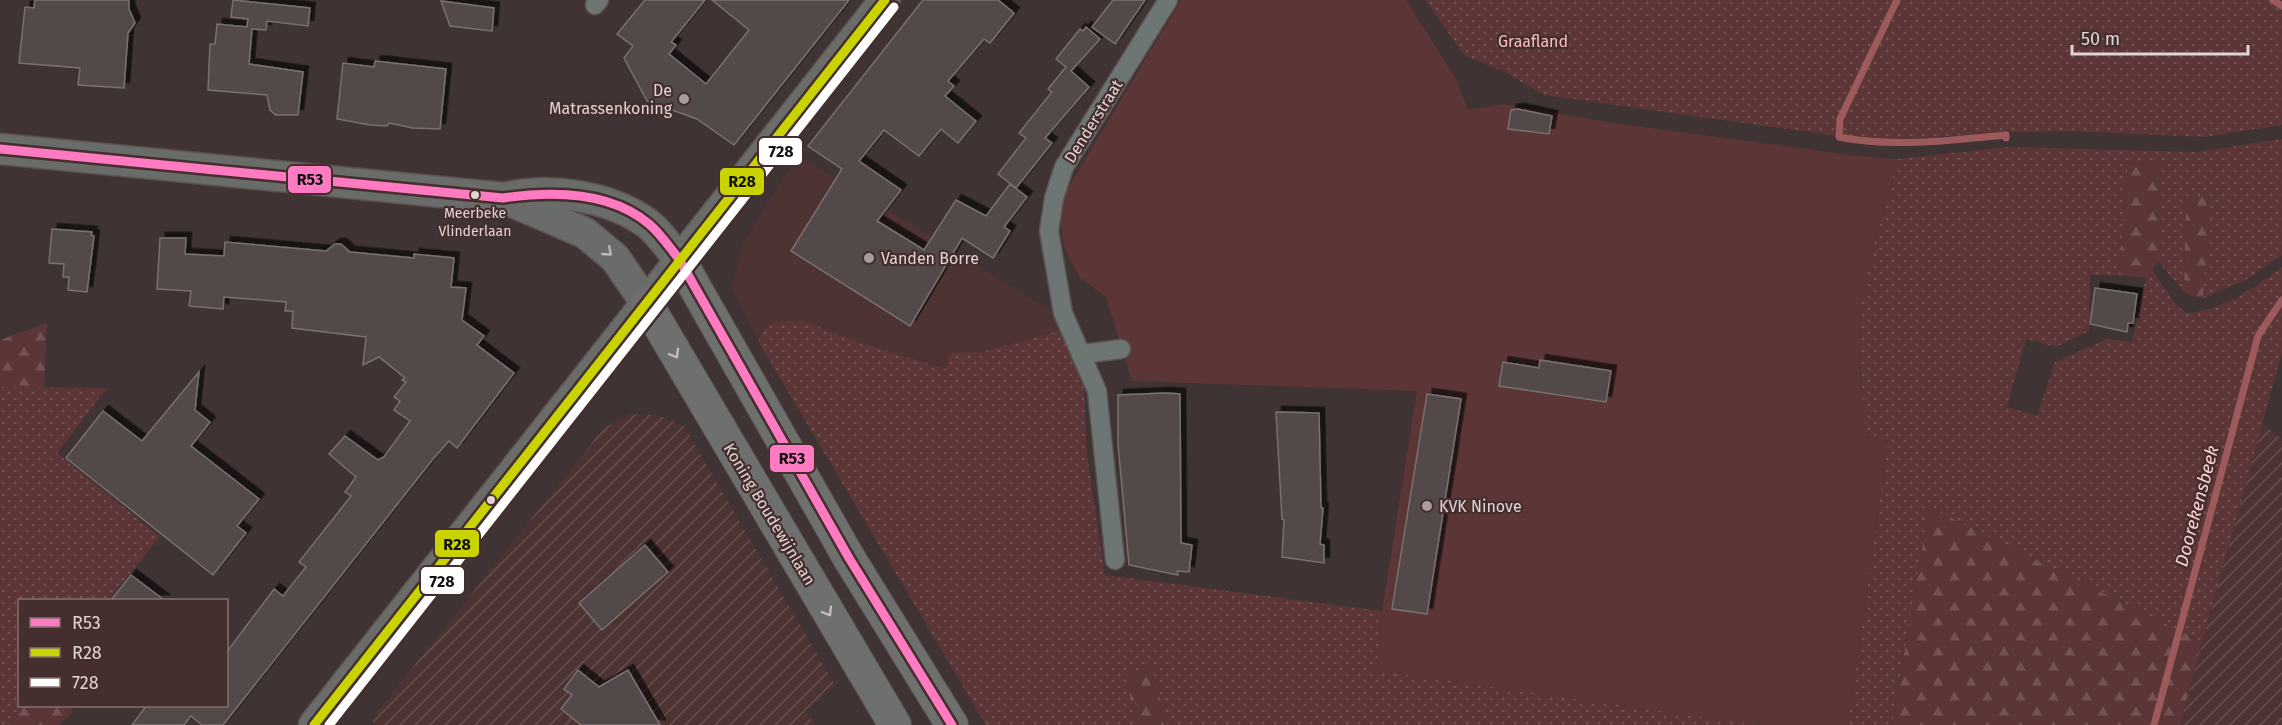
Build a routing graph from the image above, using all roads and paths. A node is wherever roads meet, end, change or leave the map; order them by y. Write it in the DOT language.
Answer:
graph roads {
  1 [pos="885,0"];
  2 [pos="1168,0"];
  3 [pos="0,150"];
  4 [pos="503,198"];
  5 [pos="679,259"];
  6 [pos="646,303"];
  7 [pos="1121,349"];
  8 [pos="1083,354"];
  9 [pos="1115,560"];
  10 [pos="314,725"];
  11 [pos="895,725"];
  12 [pos="952,725"];
  1 -- 5 [label="main road"];
  2 -- 8 [label="street, Denderstraat"];
  3 -- 4 [label="main road"];
  4 -- 5 [label="main road"];
  4 -- 6 [label="main road, one-way"];
  5 -- 6 [label="main road"];
  5 -- 12 [label="highway"];
  6 -- 10 [label="main road"];
  6 -- 11 [label="highway, Koning Boudewijnlaan, one-way"];
  7 -- 8 [label="street"];
  8 -- 9 [label="street, Denderstraat"];
}
